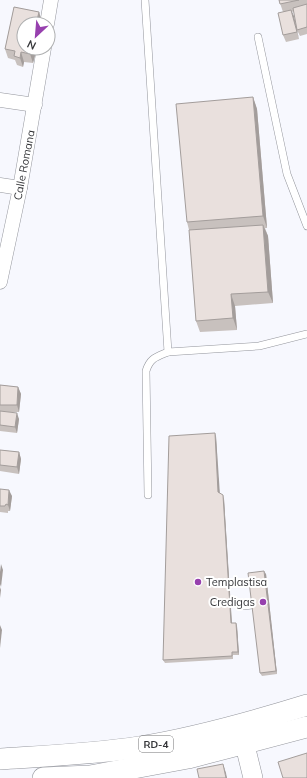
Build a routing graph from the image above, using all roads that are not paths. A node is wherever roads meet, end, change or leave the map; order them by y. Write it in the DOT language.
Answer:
graph roads {
  1 [pos="51,0"];
  2 [pos="145,0"];
  3 [pos="49,16"];
  4 [pos="258,37"];
  5 [pos="43,56"];
  6 [pos="0,100"];
  7 [pos="35,105"];
  8 [pos="0,185"];
  9 [pos="20,188"];
  10 [pos="307,226"];
  11 [pos="2,266"];
  12 [pos="0,282"];
  13 [pos="307,334"];
  14 [pos="168,352"];
  15 [pos="148,496"];
  16 [pos="252,605"];
  17 [pos="244,606"];
  18 [pos="307,705"];
  19 [pos="307,727"];
  20 [pos="242,734"];
  21 [pos="90,752"];
  22 [pos="0,759"];
  23 [pos="90,777"];
  24 [pos="43,778"];
  25 [pos="253,778"];
  1 -- 3 [label="street"];
  2 -- 14 [label="lane"];
  4 -- 10 [label="lane"];
  5 -- 7 [label="street, Calle Romana"];
  6 -- 7 [label="street"];
  7 -- 9 [label="street, Calle Romana"];
  8 -- 9 [label="street"];
  9 -- 11 [label="street, Calle Romana"];
  11 -- 12 [label="street, Calle Romana"];
  13 -- 14 [label="lane"];
  14 -- 15 [label="lane"];
  16 -- 17 [label="lane"];
  18 -- 20 [label="main road, RD-4"];
  19 -- 20 [label="main road, RD-4"];
  20 -- 21 [label="main road, RD-4"];
  20 -- 23 [label="main road, RD-4"];
  20 -- 25 [label="street"];
  21 -- 22 [label="main road, RD-4"];
  21 -- 23 [label="street"];
  23 -- 24 [label="main road, RD-4"];
}
